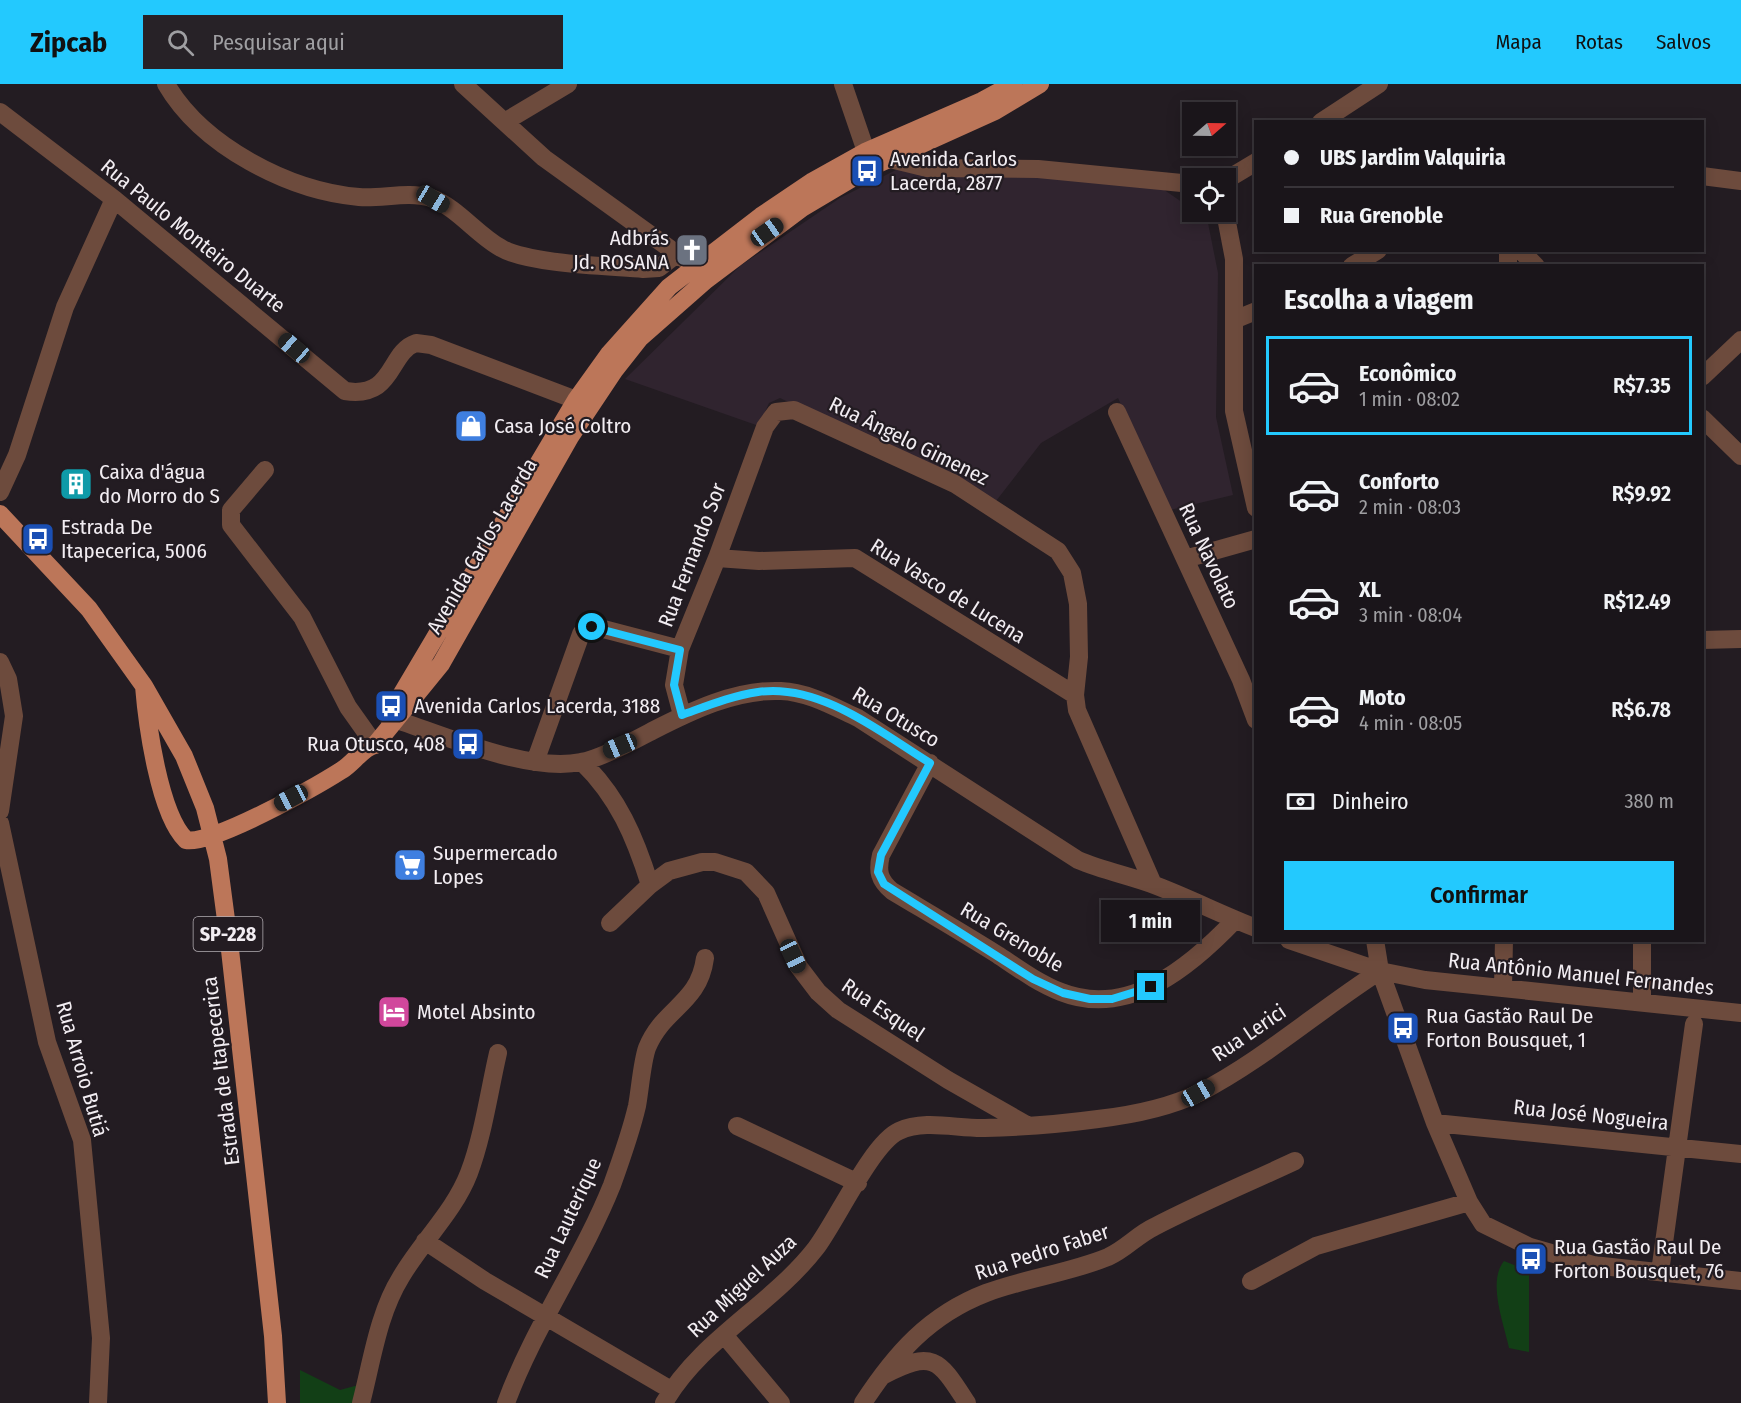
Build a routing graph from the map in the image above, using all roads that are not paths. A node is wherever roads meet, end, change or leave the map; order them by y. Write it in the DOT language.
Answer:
graph roads {
  1 [pos="166,84"];
  2 [pos="463,84"];
  3 [pos="568,84"];
  4 [pos="843,84"];
  5 [pos="1013,84"];
  6 [pos="1040,84"];
  7 [pos="1379,84"];
  8 [pos="0,112"];
  9 [pos="1324,120"];
  10 [pos="506,121"];
  11 [pos="876,156"];
  12 [pos="1254,163"];
  13 [pos="1236,174"];
  14 [pos="1704,176"];
  15 [pos="1741,181"];
  16 [pos="1182,183"];
  17 [pos="114,199"];
  18 [pos="1227,222"];
  19 [pos="1522,252"];
  20 [pos="677,254"];
  21 [pos="1372,258"];
  22 [pos="1357,264"];
  23 [pos="1534,264"];
  24 [pos="694,266"];
  25 [pos="706,280"];
  26 [pos="1254,312"];
  27 [pos="1234,320"];
  28 [pos="1741,340"];
  29 [pos="1704,375"];
  30 [pos="576,400"];
  31 [pos="1117,412"];
  32 [pos="771,415"];
  33 [pos="1704,420"];
  34 [pos="1741,456"];
  35 [pos="265,470"];
  36 [pos="0,492"];
  37 [pos="1254,499"];
  38 [pos="0,514"];
  39 [pos="1254,540"];
  40 [pos="717,558"];
  41 [pos="1185,559"];
  42 [pos="1704,639"];
  43 [pos="1741,639"];
  44 [pos="680,650"];
  45 [pos="0,662"];
  46 [pos="144,686"];
  47 [pos="1075,695"];
  48 [pos="682,715"];
  49 [pos="1254,715"];
  50 [pos="392,718"];
  51 [pos="372,744"];
  52 [pos="3,761"];
  53 [pos="534,762"];
  54 [pos="582,762"];
  55 [pos="930,763"];
  56 [pos="0,811"];
  57 [pos="0,823"];
  58 [pos="213,836"];
  59 [pos="1153,884"];
  60 [pos="650,885"];
  61 [pos="1235,920"];
  62 [pos="610,923"];
  63 [pos="1254,927"];
  64 [pos="1295,942"];
  65 [pos="1376,942"];
  66 [pos="1504,942"];
  67 [pos="1642,942"];
  68 [pos="705,958"];
  69 [pos="1380,971"];
  70 [pos="1503,988"];
  71 [pos="1642,1002"];
  72 [pos="1741,1013"];
  73 [pos="1694,1024"];
  74 [pos="498,1053"];
  75 [pos="1435,1123"];
  76 [pos="737,1125"];
  77 [pos="1027,1125"];
  78 [pos="1677,1147"];
  79 [pos="1741,1154"];
  80 [pos="1294,1161"];
  81 [pos="858,1183"];
  82 [pos="1469,1202"];
  83 [pos="425,1241"];
  84 [pos="1660,1272"];
  85 [pos="1251,1281"];
  86 [pos="1741,1281"];
  87 [pos="545,1317"];
  88 [pos="725,1336"];
  89 [pos="879,1377"];
  90 [pos="668,1396"];
  91 [pos="98,1403"];
  92 [pos="277,1403"];
  93 [pos="361,1403"];
  94 [pos="506,1403"];
  95 [pos="782,1403"];
  96 [pos="862,1403"];
  97 [pos="967,1403"];
  1 -- 20 [label="street"];
  2 -- 10 [label="street"];
  3 -- 10 [label="street"];
  4 -- 11 [label="street"];
  5 -- 11 [label="main road, Avenida Carlos Lacerda"];
  6 -- 11 [label="main road, Avenida Carlos Lacerda"];
  7 -- 9 [label="street"];
  8 -- 17 [label="street, Rua Paulo Monteiro Duarte"];
  10 -- 20 [label="street"];
  11 -- 16 [label="street"];
  11 -- 24 [label="main road, Avenida Carlos Lacerda"];
  11 -- 25 [label="main road, Avenida Carlos Lacerda"];
  12 -- 13 [label="street"];
  14 -- 15 [label="street"];
  17 -- 30 [label="street, Rua Paulo Monteiro Duarte"];
  17 -- 36 [label="street"];
  18 -- 27 [label="street"];
  19 -- 23 [label="street"];
  20 -- 24 [label="street"];
  21 -- 22 [label="street"];
  24 -- 25 [label="street"];
  24 -- 30 [label="main road, Avenida Carlos Lacerda"];
  25 -- 50 [label="main road, Avenida Carlos Lacerda"];
  26 -- 27 [label="street"];
  27 -- 37 [label="street"];
  28 -- 29 [label="street"];
  30 -- 50 [label="main road, Avenida Carlos Lacerda"];
  31 -- 41 [label="street, Rua Navolato"];
  32 -- 40 [label="street, Rua Fernando Sor"];
  32 -- 47 [label="street, Rua Ângelo Gimenez"];
  33 -- 34 [label="street"];
  35 -- 51 [label="street"];
  38 -- 46 [label="main road, Estrada de Itapecerica / SP-228"];
  39 -- 41 [label="street"];
  40 -- 44 [label="street, Rua Fernando Sor"];
  40 -- 47 [label="street, Rua Vasco de Lucena"];
  41 -- 49 [label="street, Rua Navolato"];
  42 -- 43 [label="street"];
  44 -- 48 [label="street, Rua Fernando Sor"];
  44 -- 53 [label="street"];
  45 -- 52 [label="street"];
  46 -- 58 [label="main road, Estrada de Itapecerica / SP-228"];
  46 -- 58 [label="main road"];
  47 -- 59 [label="street, Rua Ângelo Gimenez"];
  48 -- 54 [label="street, Rua Otusco"];
  48 -- 55 [label="street, Rua Otusco"];
  50 -- 51 [label="main road, Avenida Carlos Lacerda"];
  50 -- 53 [label="street, Rua Otusco"];
  51 -- 58 [label="main road, Avenida Carlos Lacerda"];
  52 -- 56 [label="street"];
  53 -- 54 [label="street, Rua Otusco"];
  54 -- 60 [label="street"];
  55 -- 59 [label="street, Rua Otusco"];
  55 -- 61 [label="street, Rua Grenoble"];
  57 -- 91 [label="street, Rua Arroio Butiá"];
  58 -- 92 [label="main road, Estrada de Itapecerica / SP-228"];
  59 -- 61 [label="street, Rua Otusco"];
  60 -- 62 [label="street, Rua Esquel"];
  60 -- 77 [label="street, Rua Esquel"];
  61 -- 63 [label="street, Rua Otusco"];
  64 -- 69 [label="street"];
  65 -- 69 [label="street"];
  66 -- 70 [label="street"];
  67 -- 71 [label="street"];
  68 -- 87 [label="street, Rua Lauterique"];
  69 -- 70 [label="street, Rua Antônio Manuel Fernandes"];
  69 -- 75 [label="street"];
  69 -- 77 [label="street, Rua Lerici"];
  70 -- 71 [label="street, Rua Antônio Manuel Fernandes"];
  71 -- 72 [label="street, Rua Antônio Manuel Fernandes"];
  73 -- 78 [label="street"];
  74 -- 83 [label="street"];
  75 -- 78 [label="street, Rua José Nogueira"];
  75 -- 82 [label="street"];
  76 -- 81 [label="street"];
  77 -- 81 [label="street, Rua Miguel Auza"];
  78 -- 79 [label="street, Rua José Nogueira"];
  78 -- 84 [label="street"];
  80 -- 89 [label="street, Rua Pedro Faber"];
  81 -- 88 [label="street, Rua Miguel Auza"];
  82 -- 84 [label="street"];
  82 -- 85 [label="street"];
  83 -- 87 [label="street"];
  83 -- 93 [label="street"];
  84 -- 86 [label="street"];
  87 -- 90 [label="street"];
  87 -- 94 [label="street, Rua Lauterique"];
  88 -- 90 [label="street, Rua Miguel Auza"];
  88 -- 95 [label="street"];
  89 -- 96 [label="street, Rua Pedro Faber"];
  89 -- 97 [label="street"];
}
